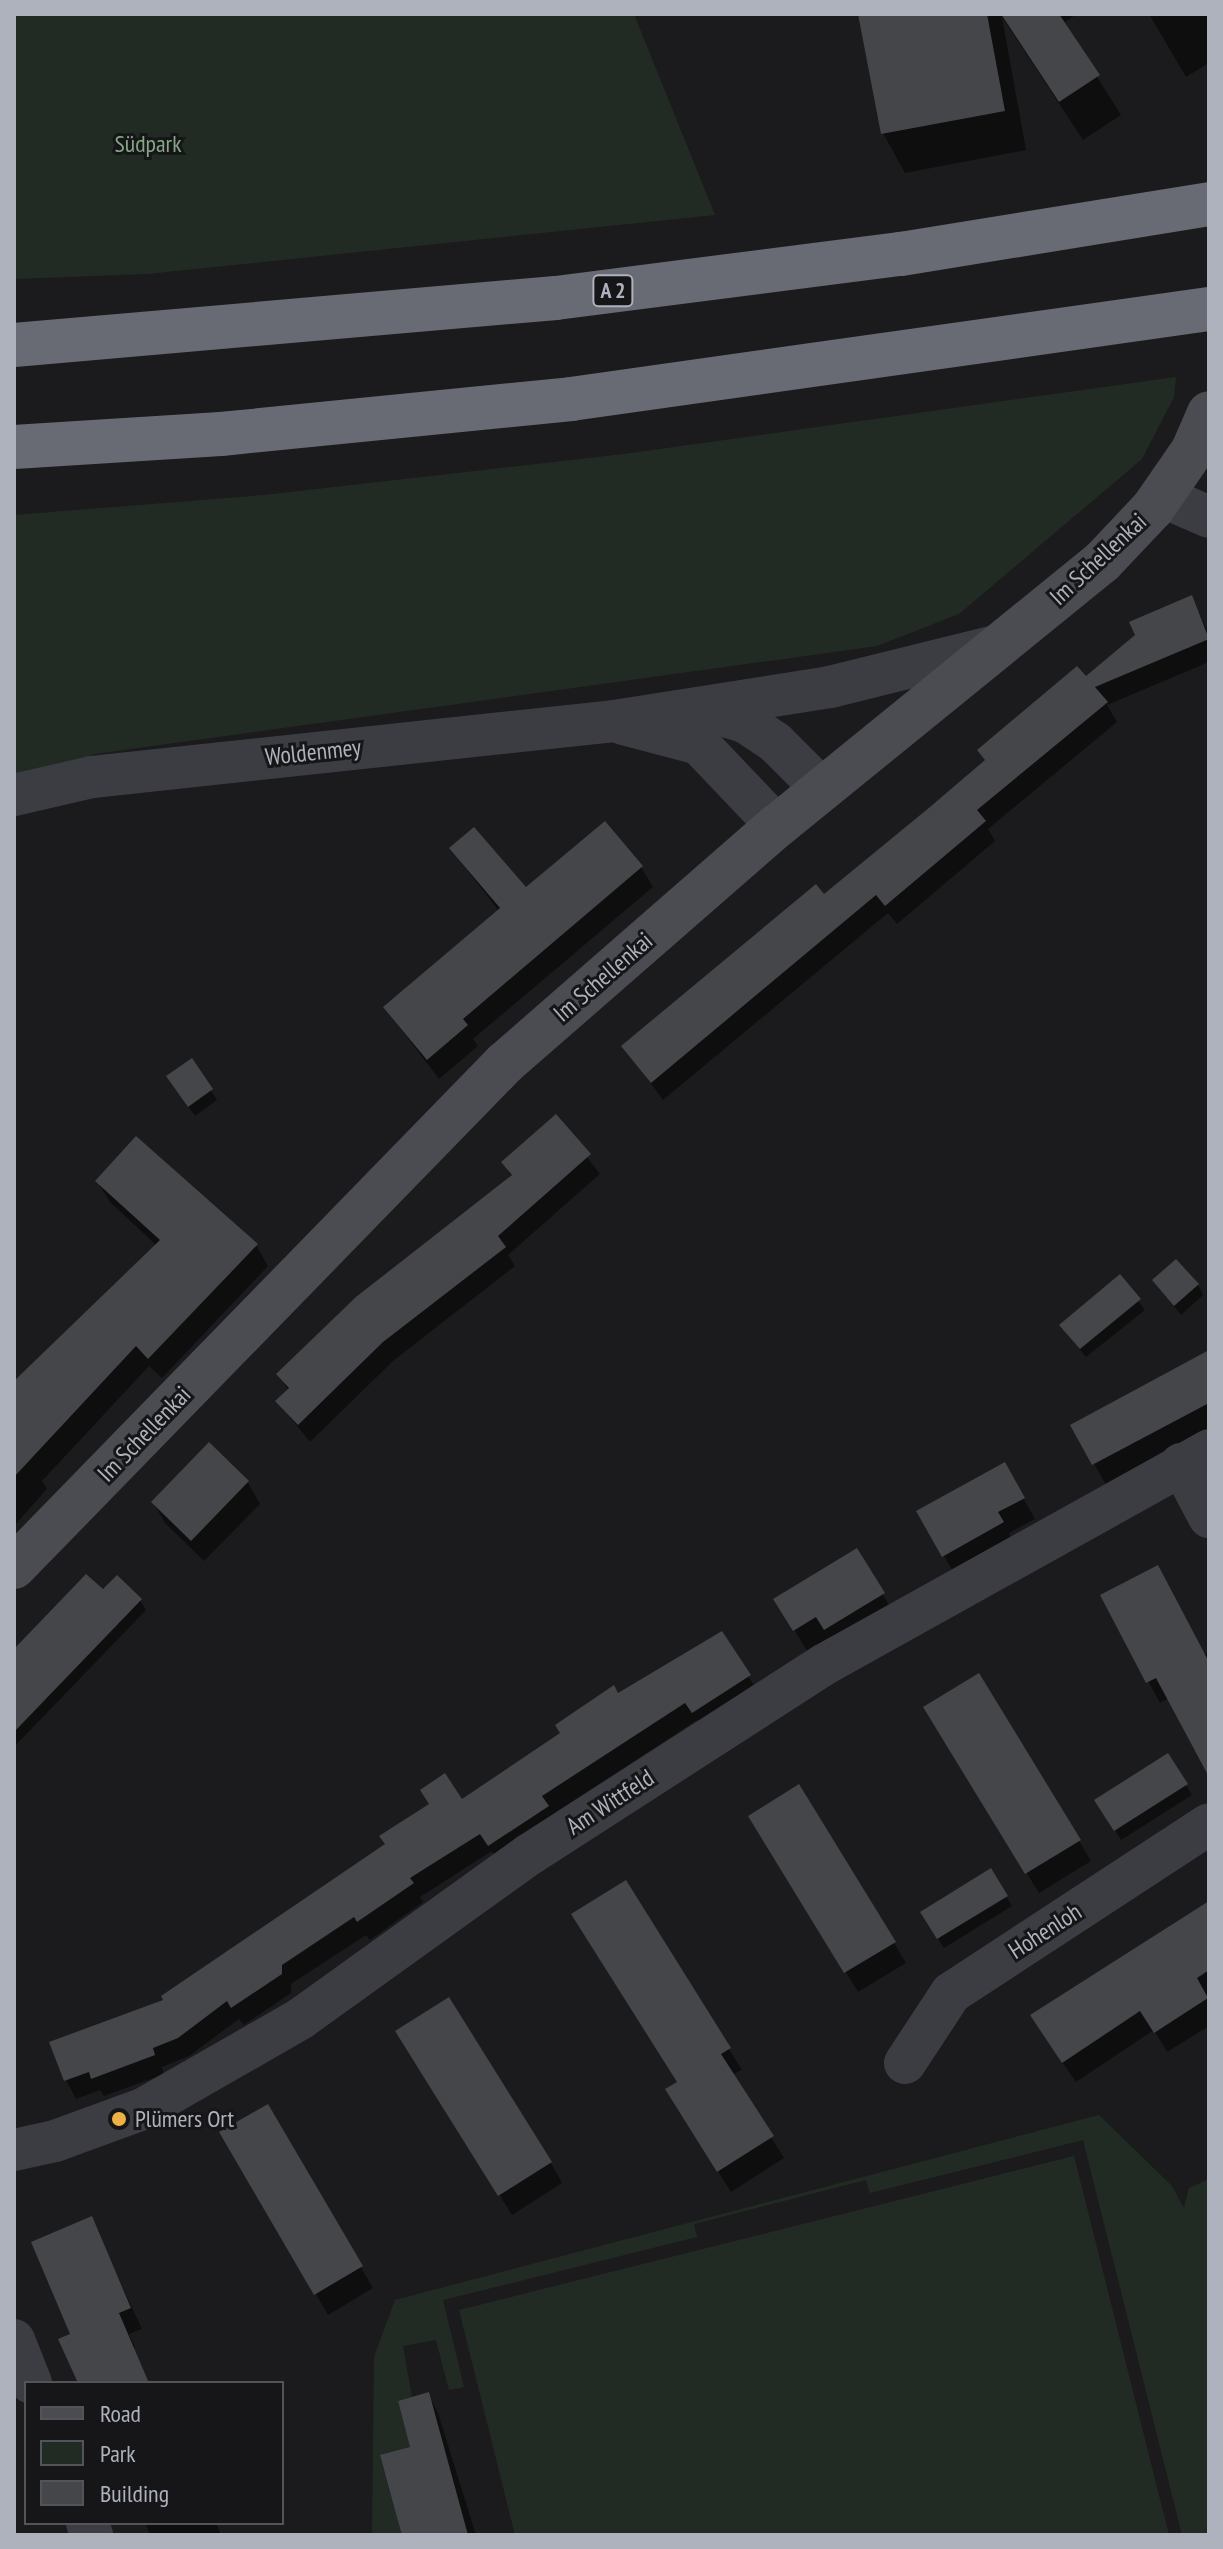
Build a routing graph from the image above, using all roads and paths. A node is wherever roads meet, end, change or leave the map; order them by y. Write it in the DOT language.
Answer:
graph roads {
  1 [pos="1209,204"];
  2 [pos="1209,309"];
  3 [pos="14,345"];
  4 [pos="1204,441"];
  5 [pos="14,447"];
  6 [pos="1161,496"];
  7 [pos="1209,517"];
  8 [pos="1000,645"];
  9 [pos="692,706"];
  10 [pos="614,721"];
  11 [pos="823,790"];
  12 [pos="14,795"];
  13 [pos="777,826"];
  14 [pos="1195,1457"];
  15 [pos="1209,1517"];
  16 [pos="14,1567"];
  17 [pos="1209,1824"];
  18 [pos="905,2063"];
  19 [pos="14,2150"];
  20 [pos="14,2340"];
  21 [pos="30,2381"];
  1 -- 3 [label="highway, A 2"];
  2 -- 5 [label="highway"];
  4 -- 6 [label="street, Im Schellenkai"];
  6 -- 7 [label="street"];
  6 -- 8 [label="street, Im Schellenkai"];
  8 -- 9 [label="street, Woldenmey"];
  8 -- 11 [label="street, Im Schellenkai"];
  9 -- 10 [label="street, Woldenmey"];
  9 -- 11 [label="street, Woldenmey"];
  10 -- 12 [label="street, Woldenmey"];
  10 -- 13 [label="street, Woldenmey"];
  11 -- 13 [label="street, Im Schellenkai"];
  13 -- 16 [label="street, Im Schellenkai"];
  14 -- 15 [label="street"];
  14 -- 19 [label="street, Am Wittfeld"];
  17 -- 18 [label="street, Hohenloh"];
  20 -- 21 [label="street"];
}
